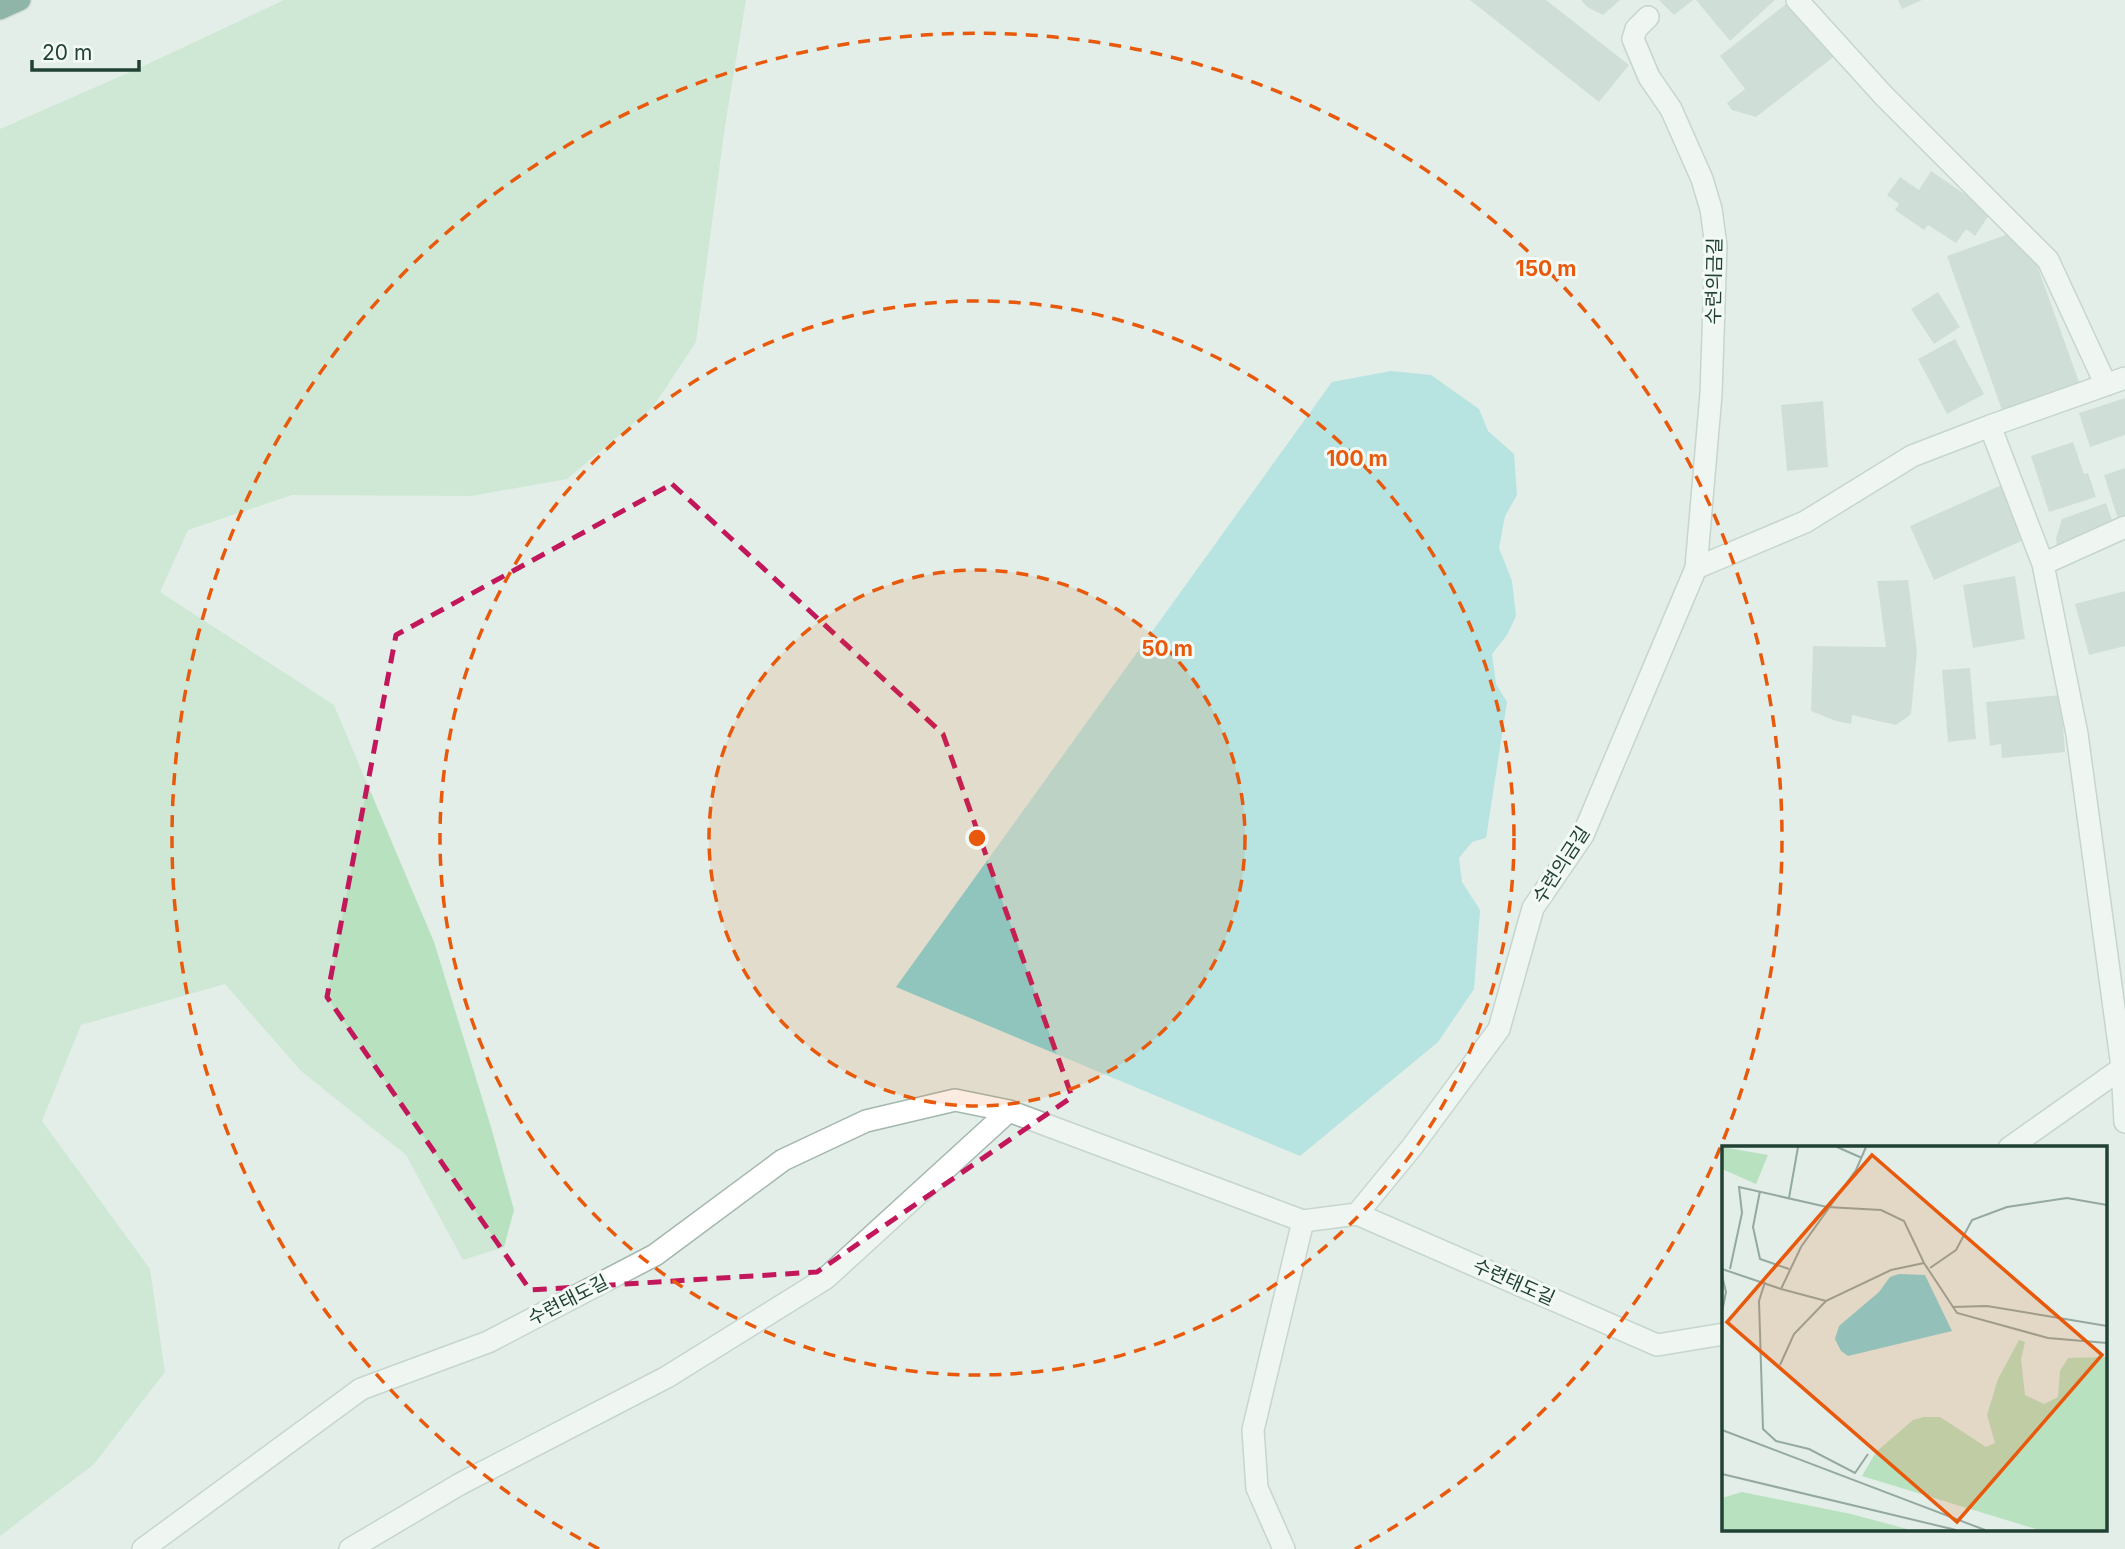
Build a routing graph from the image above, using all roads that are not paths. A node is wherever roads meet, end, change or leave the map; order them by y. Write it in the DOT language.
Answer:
graph roads {
  1 [pos="20,0"];
  2 [pos="1797,0"];
  3 [pos="0,9"];
  4 [pos="1648,17"];
  5 [pos="2115,382"];
  6 [pos="1990,426"];
  7 [pos="2125,527"];
  8 [pos="2043,564"];
  9 [pos="1696,568"];
  10 [pos="2124,1067"];
  11 [pos="1009,1111"];
  12 [pos="2125,1122"];
  13 [pos="2012,1146"];
  14 [pos="1357,1214"];
  15 [pos="1303,1221"];
  16 [pos="1722,1334"];
  17 [pos="143,1549"];
  18 [pos="350,1549"];
  19 [pos="1284,1549"];
  1 -- 3 [label="highway"];
  2 -- 5 [label="street"];
  4 -- 9 [label="street, 수련의금길"];
  5 -- 6 [label="street"];
  6 -- 8 [label="street"];
  6 -- 9 [label="street"];
  7 -- 8 [label="street"];
  8 -- 10 [label="street"];
  9 -- 14 [label="street, 수련의금길"];
  10 -- 12 [label="street"];
  10 -- 13 [label="street"];
  11 -- 15 [label="street, 수련태도길"];
  11 -- 17 [label="street, 수련태도길"];
  11 -- 18 [label="street"];
  14 -- 15 [label="street, 수련태도길"];
  14 -- 16 [label="street, 수련태도길"];
  15 -- 19 [label="street"];
}
